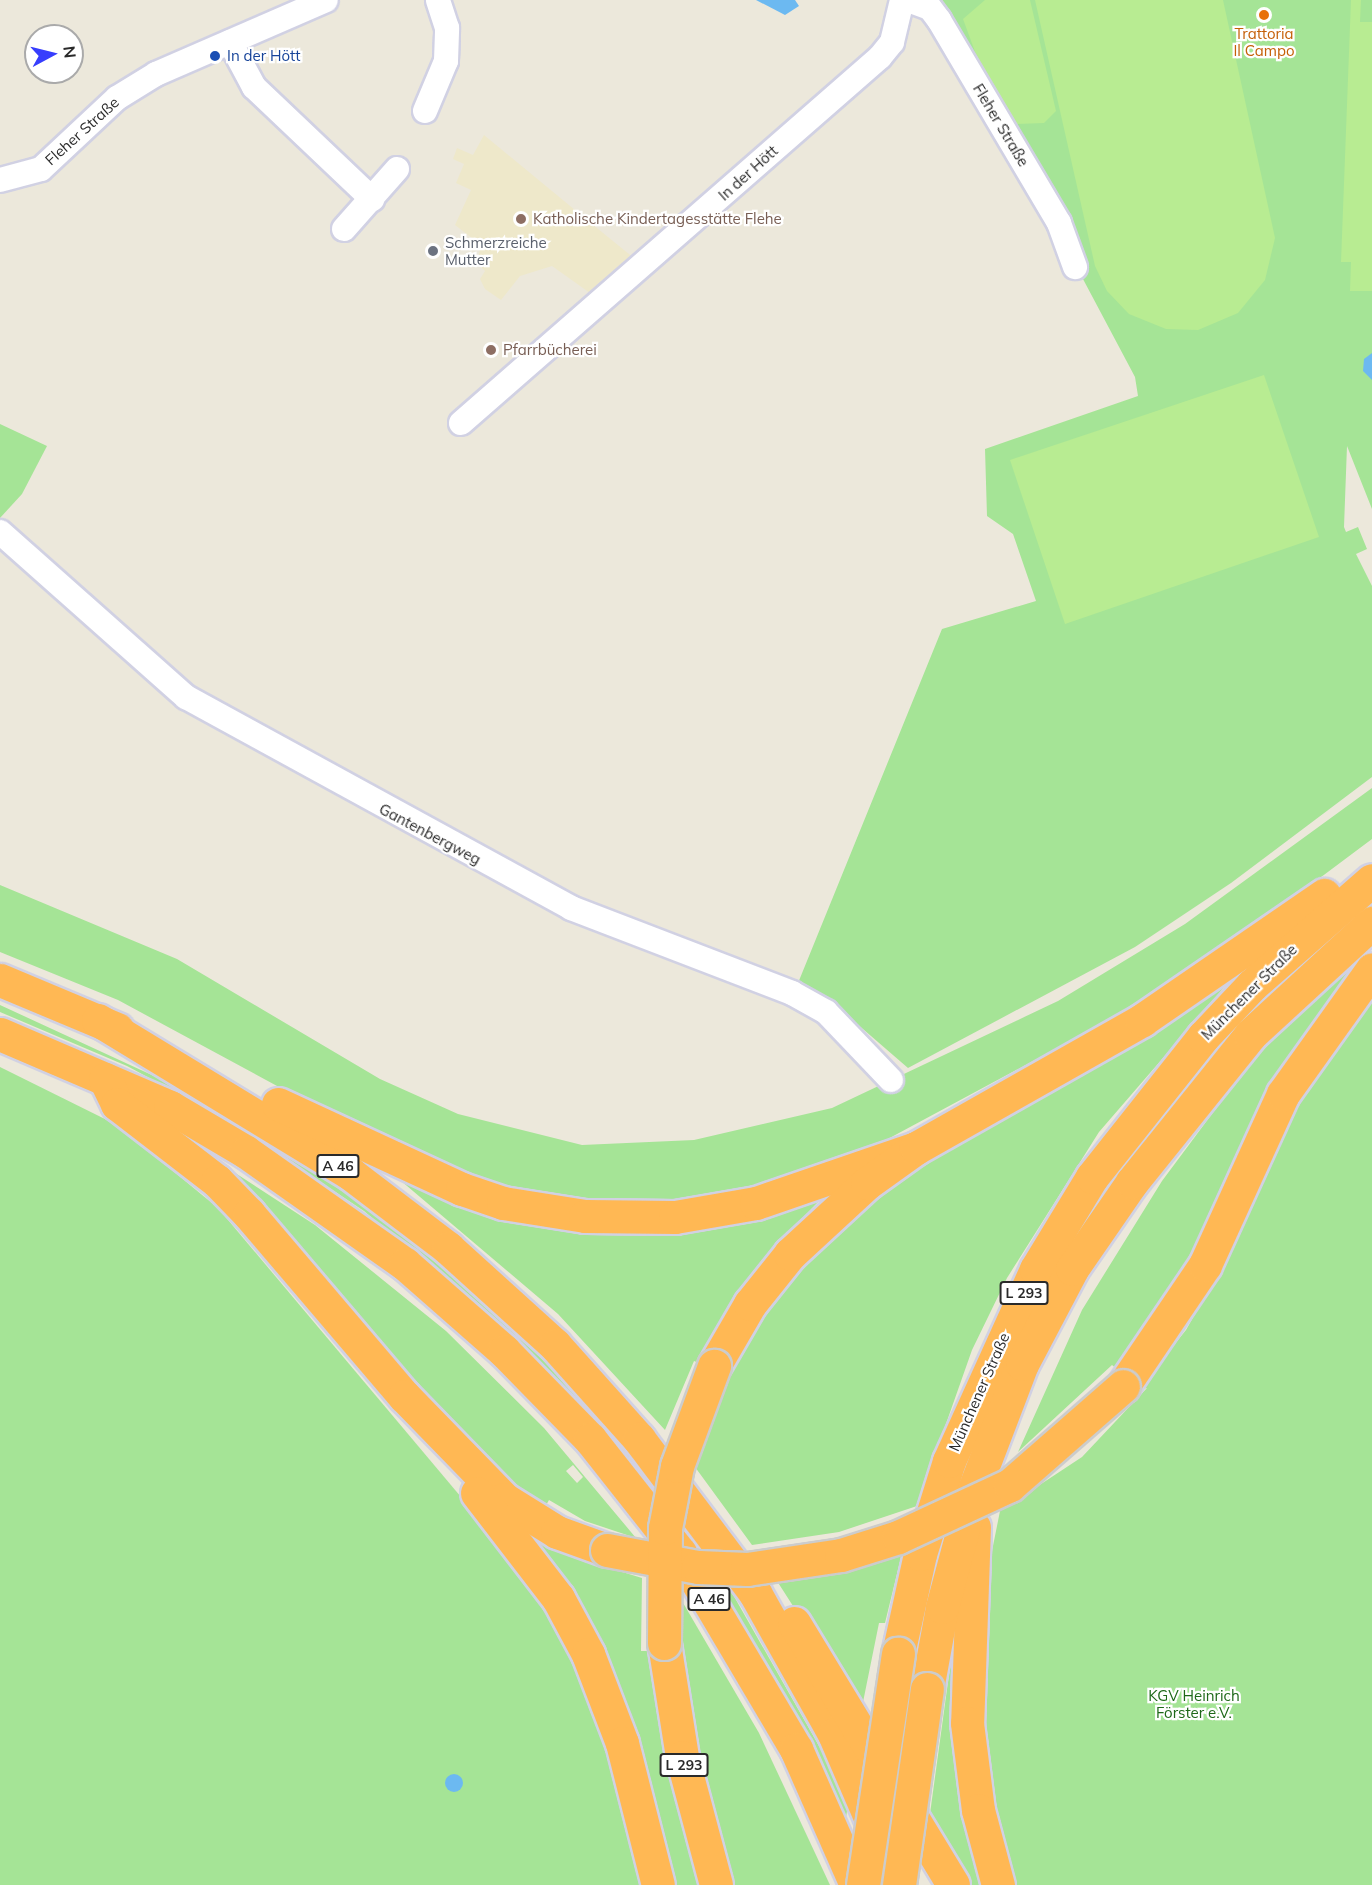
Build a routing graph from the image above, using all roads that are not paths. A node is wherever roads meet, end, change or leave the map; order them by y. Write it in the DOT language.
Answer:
graph roads {
  1 [pos="326,0"];
  2 [pos="438,0"];
  3 [pos="902,0"];
  4 [pos="908,0"];
  5 [pos="231,42"];
  6 [pos="425,111"];
  7 [pos="397,169"];
  8 [pos="0,180"];
  9 [pos="372,199"];
  10 [pos="344,229"];
  11 [pos="1075,267"];
  12 [pos="461,423"];
  13 [pos="0,532"];
  14 [pos="1372,878"];
  15 [pos="1372,923"];
  16 [pos="1372,969"];
  17 [pos="0,980"];
  18 [pos="98,1020"];
  19 [pos="0,1034"];
  20 [pos="104,1077"];
  21 [pos="891,1080"];
  22 [pos="916,1148"];
  23 [pos="404,1396"];
  24 [pos="973,1492"];
  25 [pos="755,1593"];
  26 [pos="658,1885"];
  27 [pos="716,1885"];
  28 [pos="856,1885"];
  29 [pos="863,1885"];
  30 [pos="899,1885"];
  31 [pos="953,1885"];
  32 [pos="998,1885"];
  1 -- 5 [label="street, Fleher Straße"];
  2 -- 6 [label="street"];
  3 -- 12 [label="street, In der Hött"];
  4 -- 11 [label="street, Fleher Straße"];
  5 -- 8 [label="street, Fleher Straße"];
  5 -- 9 [label="street"];
  7 -- 9 [label="street"];
  9 -- 10 [label="street"];
  13 -- 21 [label="street, Gantenbergweg"];
  14 -- 22 [label="highway, L 293"];
  14 -- 29 [label="highway, Münchener Straße / L 293, bridge"];
  15 -- 24 [label="highway, Münchener Straße / L 293"];
  16 -- 23 [label="highway, bridge"];
  17 -- 18 [label="highway, A 46"];
  18 -- 22 [label="highway"];
  18 -- 25 [label="highway, A 46"];
  19 -- 20 [label="highway, A 46"];
  20 -- 23 [label="highway"];
  20 -- 28 [label="highway, A 46"];
  22 -- 27 [label="highway, L 293, bridge"];
  23 -- 26 [label="highway"];
  24 -- 30 [label="highway, Münchener Straße / L 293, bridge"];
  24 -- 32 [label="highway"];
  25 -- 30 [label="highway, A 46"];
  25 -- 31 [label="highway"];
}
